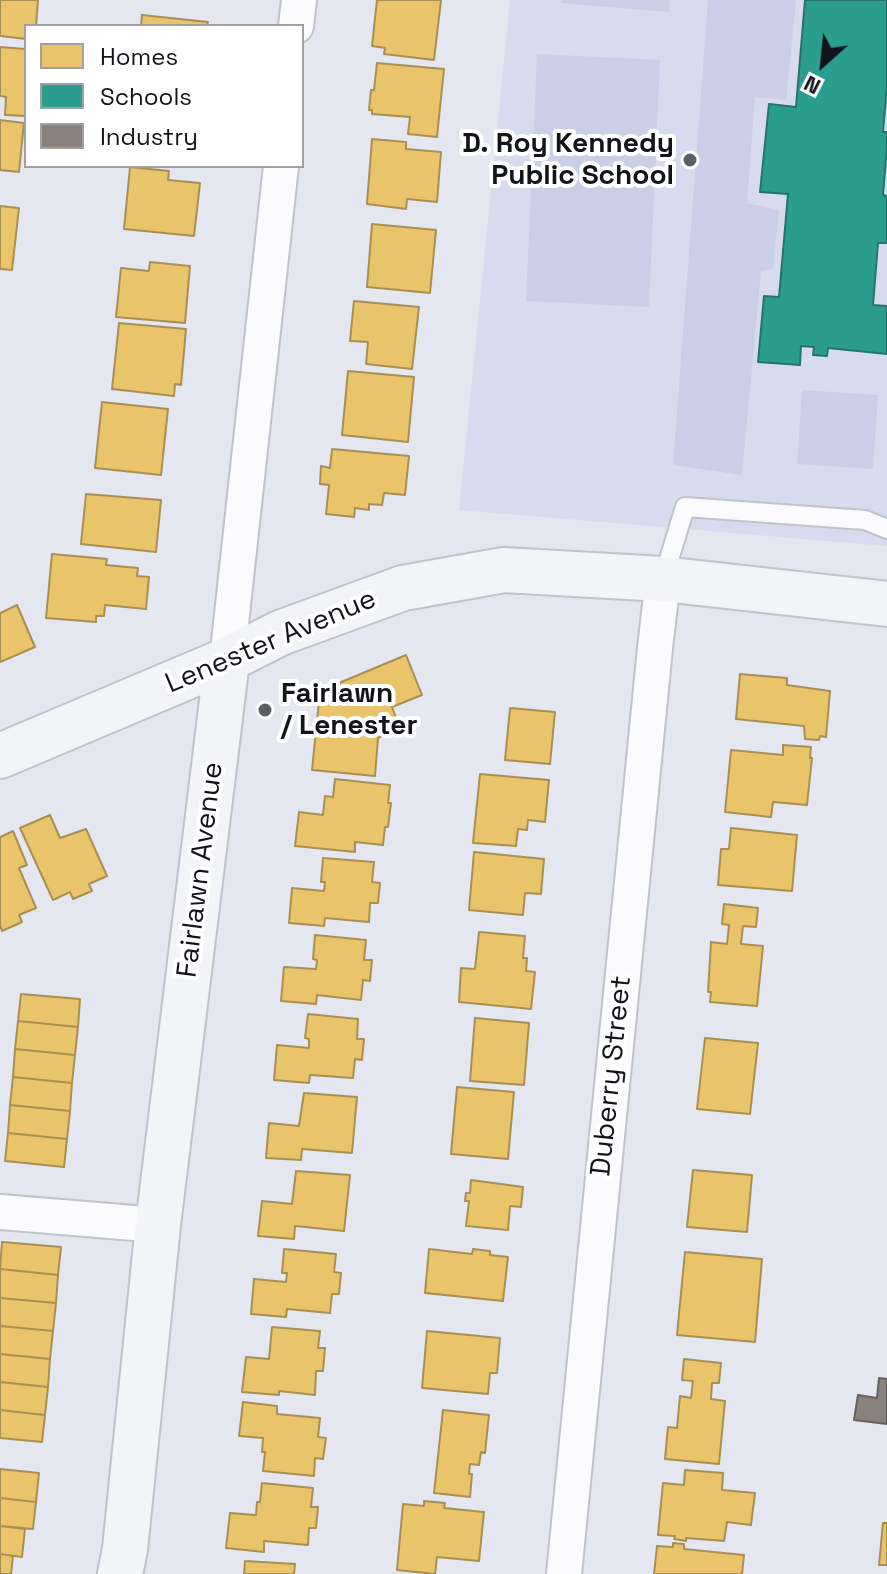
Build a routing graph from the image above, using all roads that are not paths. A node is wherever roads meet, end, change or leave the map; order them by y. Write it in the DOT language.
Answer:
graph roads {
  1 [pos="299,0"];
  2 [pos="296,24"];
  3 [pos="281,168"];
  4 [pos="887,529"];
  5 [pos="663,579"];
  6 [pos="887,604"];
  7 [pos="227,660"];
  8 [pos="0,756"];
  9 [pos="0,1212"];
  10 [pos="158,1225"];
  11 [pos="120,1574"];
  12 [pos="564,1574"];
  1 -- 2 [label="street"];
  3 -- 7 [label="street, Fairlawn Avenue"];
  4 -- 5 [label="lane"];
  5 -- 6 [label="street, Lenester Avenue"];
  5 -- 7 [label="street, Lenester Avenue"];
  5 -- 12 [label="street, Duberry Street"];
  7 -- 8 [label="street, Lenester Avenue"];
  7 -- 10 [label="street, Fairlawn Avenue"];
  9 -- 10 [label="street"];
  10 -- 11 [label="street, Fairlawn Avenue"];
}
